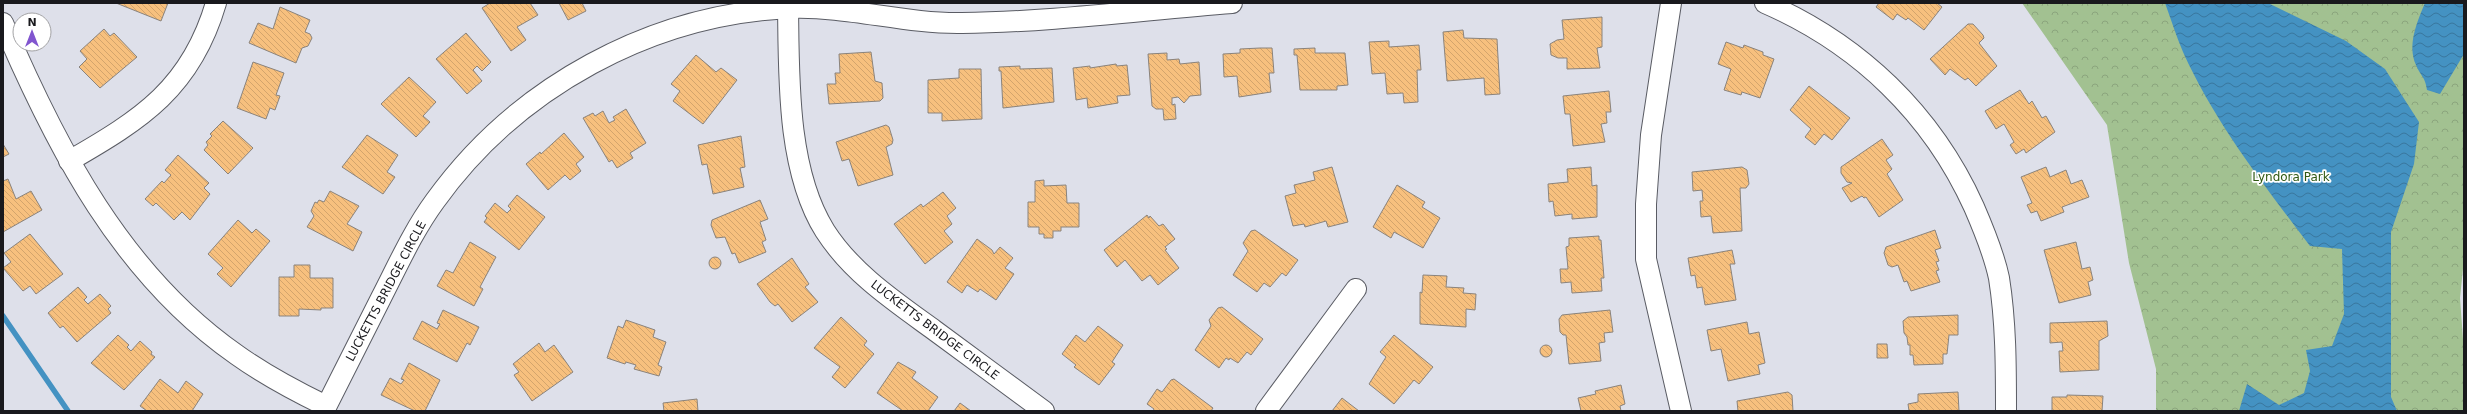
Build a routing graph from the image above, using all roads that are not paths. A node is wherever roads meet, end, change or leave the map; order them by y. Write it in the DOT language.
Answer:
graph roads {
  1 [pos="216,3"];
  2 [pos="1232,3"];
  3 [pos="1671,3"];
  4 [pos="1765,3"];
  5 [pos="1176,5"];
  6 [pos="788,6"];
  7 [pos="3,23"];
  8 [pos="3,48"];
  9 [pos="26,77"];
  10 [pos="69,161"];
  11 [pos="1356,289"];
  12 [pos="325,409"];
  13 [pos="1044,411"];
  14 [pos="1266,411"];
  15 [pos="1681,411"];
  16 [pos="2006,411"];
  1 -- 10 [label="street"];
  2 -- 5 [label="street, LUCKETTS BRIDGE CIRCLE"];
  3 -- 15 [label="street"];
  4 -- 16 [label="street"];
  5 -- 6 [label="street, LUCKETTS BRIDGE CIRCLE"];
  6 -- 12 [label="street, LUCKETTS BRIDGE CIRCLE"];
  6 -- 13 [label="street, LUCKETTS BRIDGE CIRCLE"];
  7 -- 9 [label="street"];
  8 -- 9 [label="street"];
  9 -- 10 [label="street"];
  10 -- 12 [label="street"];
  11 -- 14 [label="street"];
}
